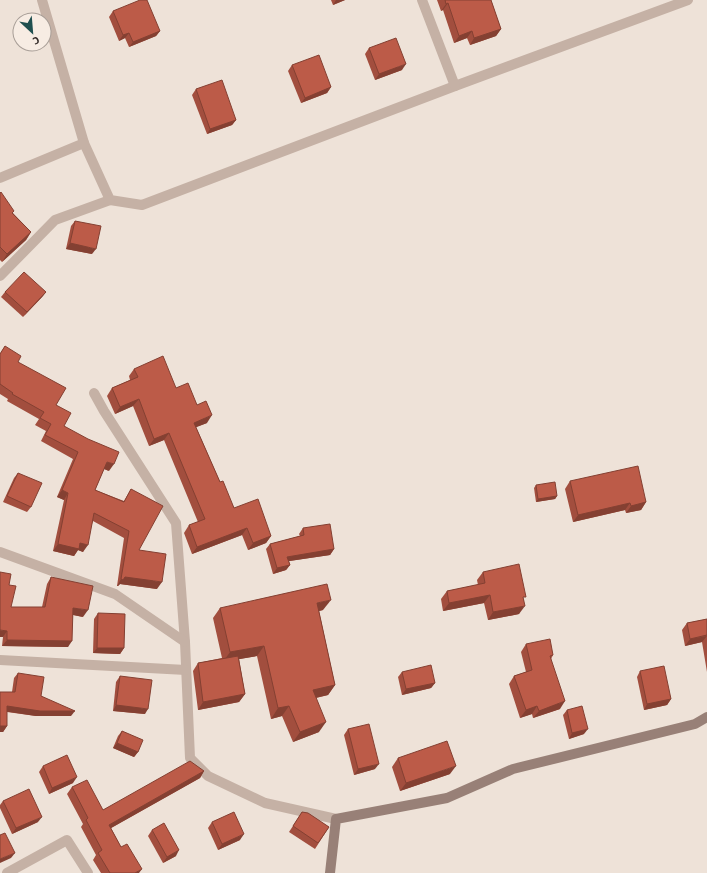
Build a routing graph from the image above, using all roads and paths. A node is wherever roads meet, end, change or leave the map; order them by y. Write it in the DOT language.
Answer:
graph roads {
  1 [pos="42,0"];
  2 [pos="422,0"];
  3 [pos="688,0"];
  4 [pos="455,86"];
  5 [pos="84,143"];
  6 [pos="0,178"];
  7 [pos="110,200"];
  8 [pos="0,276"];
  9 [pos="94,393"];
  10 [pos="0,552"];
  11 [pos="185,642"];
  12 [pos="0,660"];
  13 [pos="186,670"];
  14 [pos="707,717"];
  15 [pos="336,819"];
  16 [pos="7,873"];
  17 [pos="88,873"];
  18 [pos="330,873"];
  1 -- 5 [label="street"];
  2 -- 4 [label="street"];
  3 -- 4 [label="street"];
  4 -- 7 [label="street"];
  5 -- 6 [label="street"];
  5 -- 7 [label="street"];
  7 -- 8 [label="street"];
  9 -- 11 [label="street"];
  10 -- 11 [label="street"];
  11 -- 13 [label="street"];
  12 -- 13 [label="street"];
  13 -- 15 [label="street"];
  14 -- 15 [label="street"];
  15 -- 18 [label="street"];
  16 -- 17 [label="street"];
}
